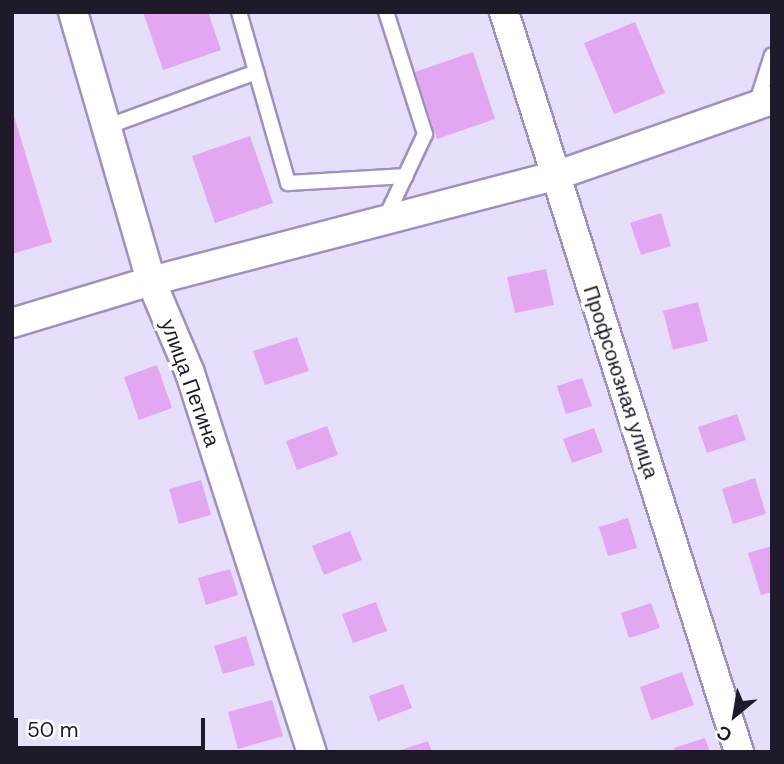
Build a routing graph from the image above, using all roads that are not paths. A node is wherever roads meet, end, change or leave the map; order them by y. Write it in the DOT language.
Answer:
graph roads {
  1 [pos="73,12"];
  2 [pos="239,12"];
  3 [pos="386,12"];
  4 [pos="504,12"];
  5 [pos="772,55"];
  6 [pos="256,72"];
  7 [pos="764,102"];
  8 [pos="106,127"];
  9 [pos="406,176"];
  10 [pos="555,176"];
  11 [pos="385,220"];
  12 [pos="151,281"];
  13 [pos="12,323"];
  14 [pos="312,752"];
  15 [pos="739,752"];
  1 -- 8 [label="street, улица Петина"];
  2 -- 6 [label="lane"];
  3 -- 9 [label="lane"];
  4 -- 10 [label="street, Профсоюзная улица"];
  5 -- 7 [label="lane"];
  6 -- 8 [label="lane"];
  6 -- 9 [label="lane"];
  7 -- 10 [label="street"];
  8 -- 12 [label="street, улица Петина"];
  9 -- 11 [label="lane"];
  10 -- 11 [label="street"];
  10 -- 15 [label="street, Профсоюзная улица"];
  11 -- 12 [label="street"];
  12 -- 13 [label="street"];
  12 -- 14 [label="street, улица Петина"];
}
